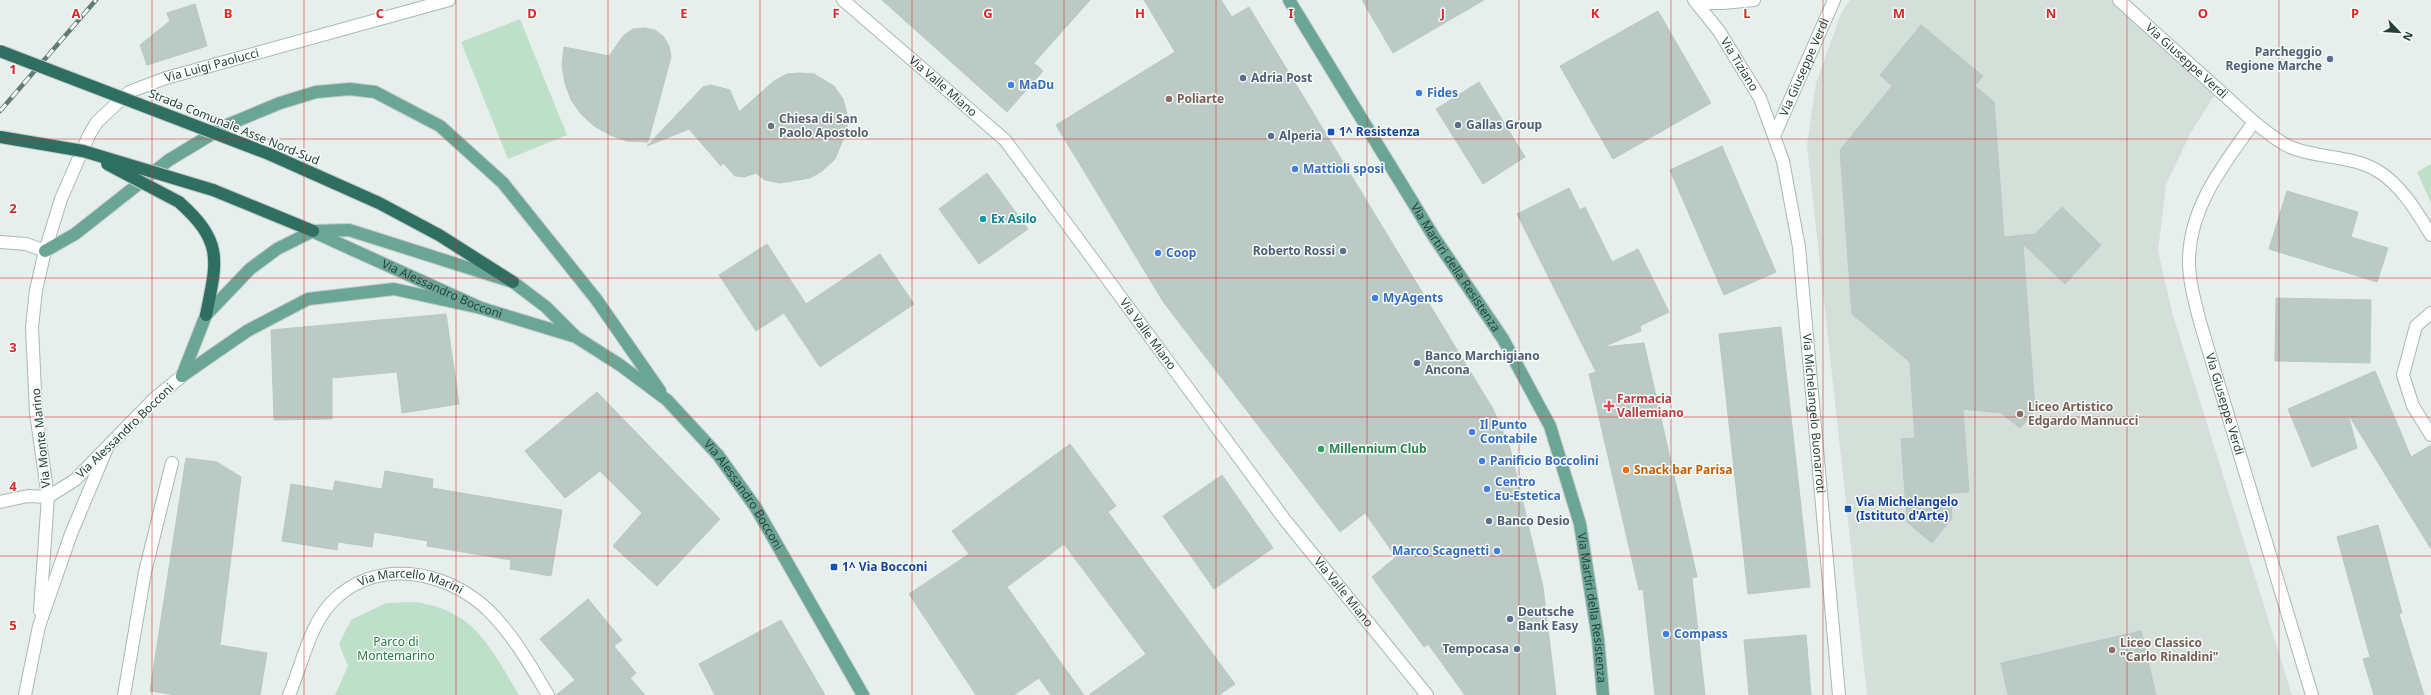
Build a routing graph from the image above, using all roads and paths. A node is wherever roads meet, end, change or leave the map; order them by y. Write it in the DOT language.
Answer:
graph roads {
  1 [pos="449,0"];
  2 [pos="843,0"];
  3 [pos="1289,0"];
  4 [pos="1754,0"];
  5 [pos="1834,0"];
  6 [pos="2119,0"];
  7 [pos="1695,1"];
  8 [pos="0,51"];
  9 [pos="2254,122"];
  10 [pos="1775,134"];
  11 [pos="0,137"];
  12 [pos="83,151"];
  13 [pos="313,231"];
  14 [pos="2431,235"];
  15 [pos="0,242"];
  16 [pos="46,251"];
  17 [pos="513,282"];
  18 [pos="481,308"];
  19 [pos="2431,313"];
  20 [pos="206,315"];
  21 [pos="576,337"];
  22 [pos="182,376"];
  23 [pos="667,400"];
  24 [pos="2431,435"];
  25 [pos="107,448"];
  26 [pos="172,463"];
  27 [pos="48,497"];
  28 [pos="0,502"];
  29 [pos="39,626"];
  30 [pos="25,695"];
  31 [pos="124,695"];
  32 [pos="289,695"];
  33 [pos="548,695"];
  34 [pos="863,695"];
  35 [pos="1427,695"];
  36 [pos="1603,695"];
  37 [pos="1839,695"];
  38 [pos="2312,695"];
  1 -- 16 [label="street, Via Luigi Paolucci"];
  2 -- 35 [label="street, Via Valle Miano"];
  3 -- 36 [label="main road, Via Martiri della Resistenza"];
  4 -- 7 [label="street"];
  5 -- 10 [label="street, Via Giuseppe Verdi"];
  6 -- 9 [label="street, Via Giuseppe Verdi"];
  7 -- 10 [label="street, Via Tiziano"];
  8 -- 17 [label="highway, Strada Comunale Asse Nord-Sud, bridge"];
  9 -- 14 [label="street, Via Giuseppe Verdi"];
  9 -- 38 [label="street, Via Giuseppe Verdi"];
  10 -- 37 [label="street, Via Michelangelo Buonarroti"];
  11 -- 12 [label="highway, bridge"];
  12 -- 13 [label="highway, bridge"];
  12 -- 20 [label="highway, bridge"];
  13 -- 17 [label="main road"];
  13 -- 18 [label="main road, Via Alessandro Bocconi"];
  13 -- 20 [label="main road"];
  15 -- 16 [label="street"];
  16 -- 23 [label="main road"];
  16 -- 27 [label="street, Via Monte Marino"];
  17 -- 21 [label="main road, Via Alessandro Bocconi"];
  18 -- 21 [label="main road, Via Alessandro Bocconi"];
  18 -- 22 [label="main road"];
  19 -- 24 [label="street"];
  20 -- 22 [label="main road"];
  21 -- 23 [label="main road, Via Alessandro Bocconi"];
  22 -- 25 [label="street, Via Alessandro Bocconi"];
  23 -- 34 [label="main road, Via Alessandro Bocconi"];
  25 -- 27 [label="street, Via Alessandro Bocconi"];
  25 -- 29 [label="street, Via Monte Marino"];
  26 -- 31 [label="street"];
  27 -- 28 [label="street"];
  27 -- 29 [label="street, Via Monte Marino"];
  29 -- 30 [label="street, Via Monte Marino"];
  32 -- 33 [label="street, Via Marcello Marini"];
}
